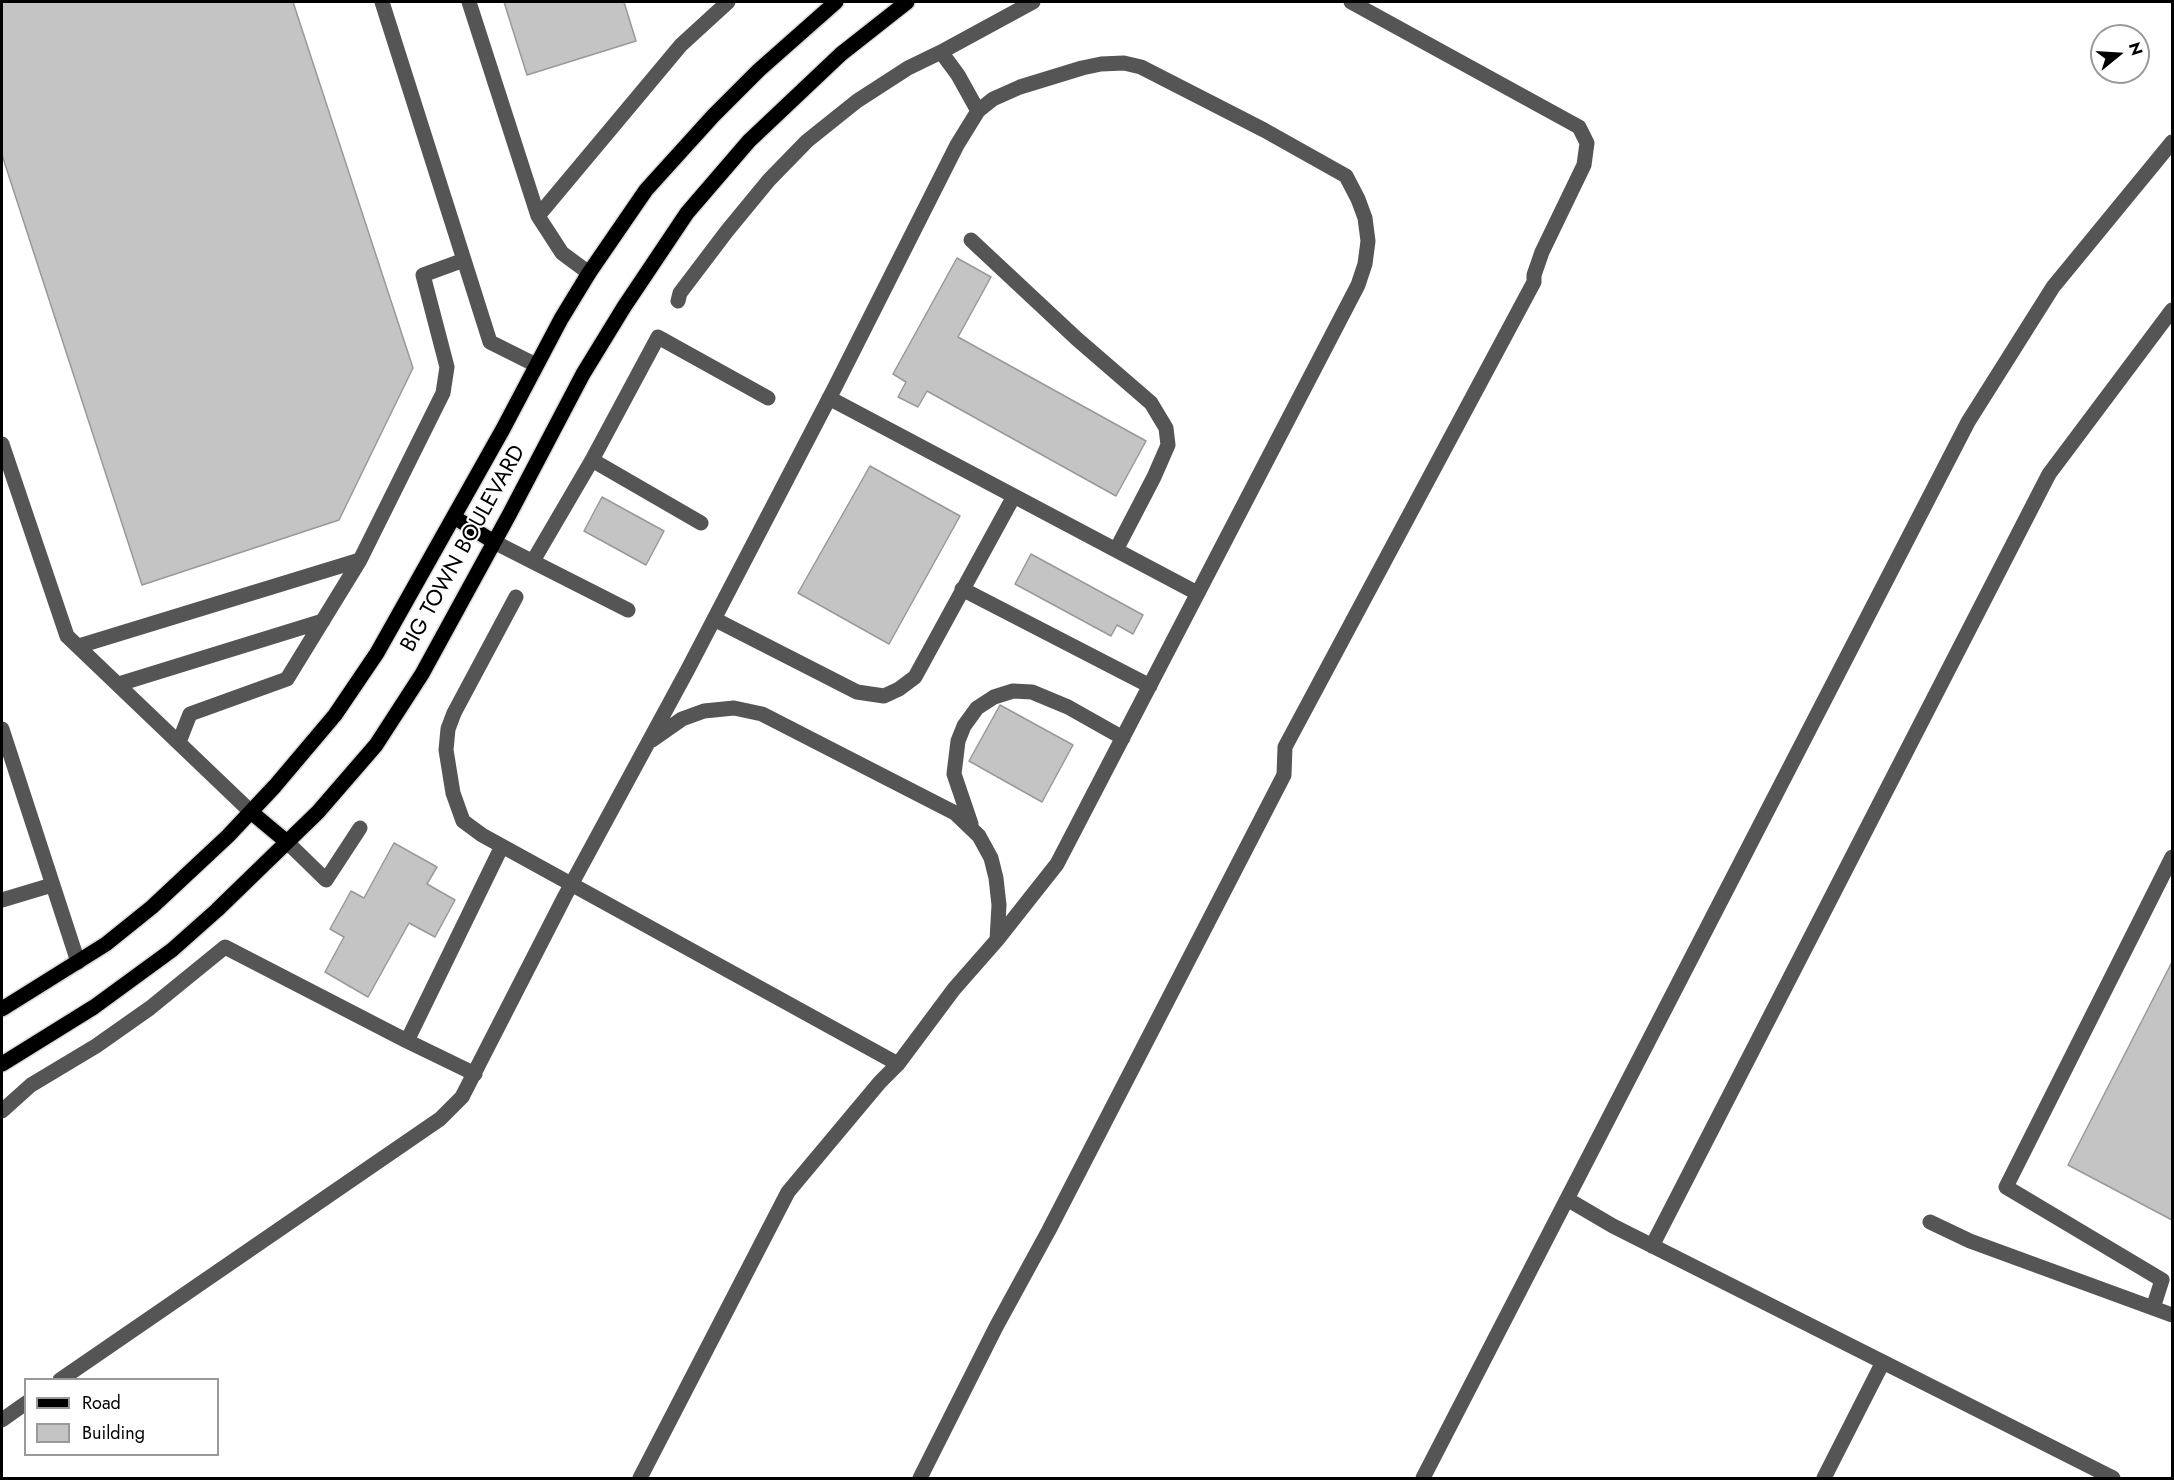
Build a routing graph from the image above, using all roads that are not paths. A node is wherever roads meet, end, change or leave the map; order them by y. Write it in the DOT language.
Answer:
graph roads {
  1 [pos="382,2"];
  2 [pos="469,2"];
  3 [pos="728,2"];
  4 [pos="836,2"];
  5 [pos="1033,2"];
  6 [pos="1351,2"];
  7 [pos="900,4"];
  8 [pos="941,52"];
  9 [pos="978,111"];
  10 [pos="2172,142"];
  11 [pos="538,216"];
  12 [pos="971,240"];
  13 [pos="464,260"];
  14 [pos="589,273"];
  15 [pos="678,301"];
  16 [pos="2172,310"];
  17 [pos="536,365"];
  18 [pos="768,398"];
  19 [pos="829,398"];
  20 [pos="2,444"];
  21 [pos="592,460"];
  22 [pos="1014,496"];
  23 [pos="454,518"];
  24 [pos="702,523"];
  25 [pos="494,542"];
  26 [pos="1116,550"];
  27 [pos="360,560"];
  28 [pos="533,561"];
  29 [pos="962,589"];
  30 [pos="1197,593"];
  31 [pos="516,597"];
  32 [pos="628,610"];
  33 [pos="714,619"];
  34 [pos="323,621"];
  35 [pos="79,646"];
  36 [pos="119,684"];
  37 [pos="1150,686"];
  38 [pos="2,729"];
  39 [pos="1123,738"];
  40 [pos="179,742"];
  41 [pos="648,742"];
  42 [pos="251,812"];
  43 [pos="360,828"];
  44 [pos="973,830"];
  45 [pos="287,842"];
  46 [pos="502,846"];
  47 [pos="2172,856"];
  48 [pos="572,883"];
  49 [pos="52,885"];
  50 [pos="2,900"];
  51 [pos="997,940"];
  52 [pos="78,962"];
  53 [pos="2,1009"];
  54 [pos="407,1041"];
  55 [pos="2,1064"];
  56 [pos="898,1064"];
  57 [pos="475,1074"];
  58 [pos="2,1111"];
  59 [pos="1567,1199"];
  60 [pos="1930,1222"];
  61 [pos="1652,1246"];
  62 [pos="2153,1308"];
  63 [pos="2172,1315"];
  64 [pos="1883,1362"];
  65 [pos="63,1378"];
  66 [pos="24,1404"];
  67 [pos="2,1420"];
  68 [pos="640,1479"];
  69 [pos="920,1479"];
  70 [pos="1423,1479"];
  71 [pos="1824,1479"];
  72 [pos="2113,1479"];
  1 -- 13 [label="lane"];
  2 -- 11 [label="lane"];
  3 -- 11 [label="lane"];
  4 -- 14 [label="main road, BIG TOWN BOULEVARD"];
  5 -- 8 [label="lane"];
  6 -- 69 [label="lane"];
  7 -- 25 [label="main road, BIG TOWN BOULEVARD"];
  8 -- 9 [label="lane"];
  8 -- 15 [label="lane"];
  9 -- 19 [label="lane"];
  9 -- 30 [label="lane"];
  10 -- 59 [label="lane"];
  11 -- 14 [label="lane"];
  12 -- 26 [label="lane"];
  13 -- 17 [label="lane"];
  13 -- 27 [label="lane"];
  14 -- 17 [label="main road, BIG TOWN BOULEVARD"];
  16 -- 61 [label="lane"];
  17 -- 23 [label="main road, BIG TOWN BOULEVARD"];
  18 -- 21 [label="lane"];
  19 -- 22 [label="lane"];
  19 -- 33 [label="lane"];
  20 -- 35 [label="lane"];
  21 -- 24 [label="lane"];
  21 -- 28 [label="lane"];
  22 -- 26 [label="lane"];
  22 -- 29 [label="lane"];
  23 -- 25 [label="main road"];
  23 -- 42 [label="main road, BIG TOWN BOULEVARD"];
  25 -- 28 [label="lane"];
  25 -- 45 [label="main road, BIG TOWN BOULEVARD"];
  26 -- 30 [label="lane"];
  27 -- 34 [label="lane"];
  27 -- 35 [label="lane"];
  28 -- 32 [label="lane"];
  29 -- 33 [label="lane"];
  29 -- 37 [label="lane"];
  30 -- 37 [label="lane"];
  31 -- 46 [label="lane"];
  33 -- 41 [label="lane"];
  34 -- 36 [label="lane"];
  34 -- 40 [label="lane"];
  35 -- 36 [label="lane"];
  36 -- 40 [label="lane"];
  37 -- 39 [label="lane"];
  38 -- 49 [label="lane"];
  39 -- 44 [label="lane"];
  39 -- 51 [label="lane"];
  40 -- 42 [label="lane"];
  41 -- 44 [label="lane"];
  41 -- 48 [label="lane"];
  42 -- 45 [label="main road"];
  42 -- 52 [label="main road, BIG TOWN BOULEVARD"];
  43 -- 45 [label="lane"];
  44 -- 51 [label="lane"];
  45 -- 55 [label="main road, BIG TOWN BOULEVARD"];
  46 -- 48 [label="lane"];
  46 -- 54 [label="lane"];
  47 -- 62 [label="lane"];
  48 -- 56 [label="lane"];
  48 -- 57 [label="lane"];
  49 -- 50 [label="lane"];
  49 -- 52 [label="lane"];
  51 -- 56 [label="lane"];
  52 -- 53 [label="main road, BIG TOWN BOULEVARD"];
  54 -- 57 [label="lane"];
  54 -- 58 [label="lane"];
  56 -- 68 [label="lane"];
  57 -- 65 [label="lane"];
  59 -- 61 [label="lane"];
  59 -- 70 [label="lane"];
  60 -- 62 [label="lane"];
  61 -- 64 [label="lane"];
  62 -- 63 [label="lane"];
  64 -- 71 [label="lane"];
  64 -- 72 [label="lane"];
  66 -- 67 [label="lane"];
}
